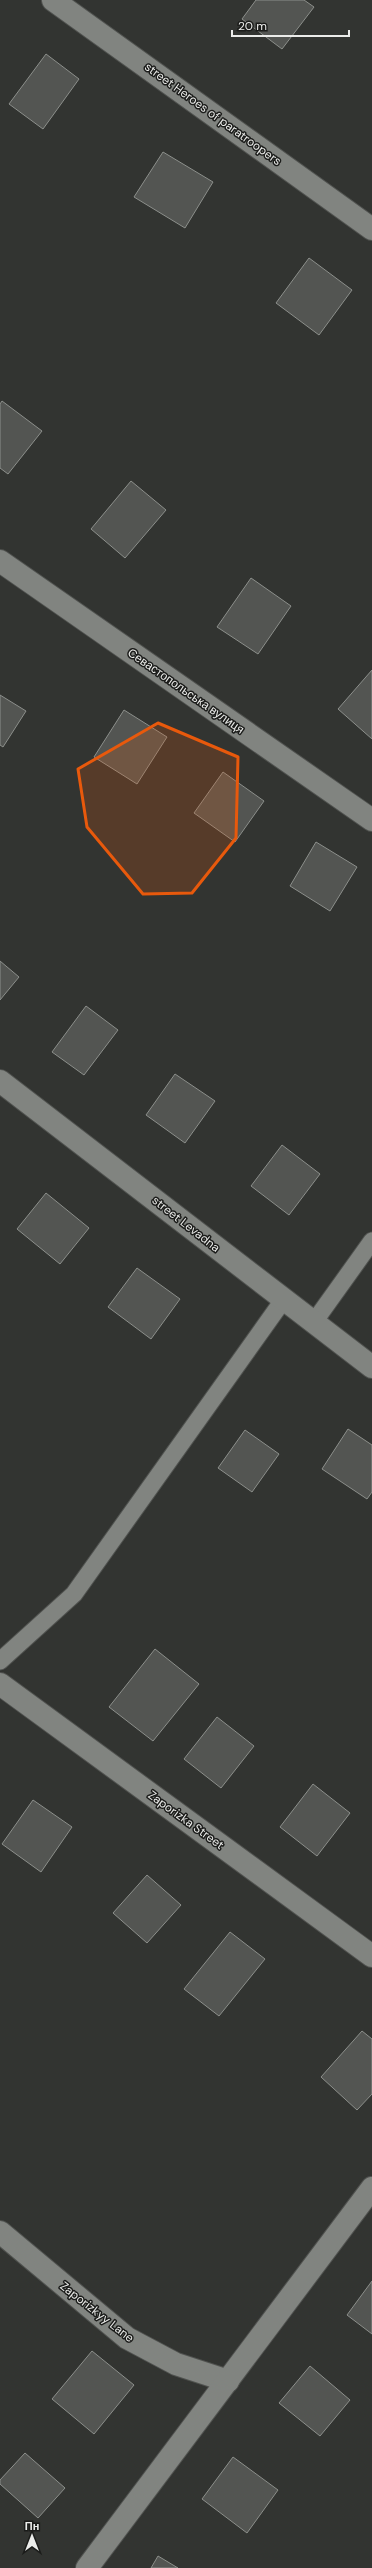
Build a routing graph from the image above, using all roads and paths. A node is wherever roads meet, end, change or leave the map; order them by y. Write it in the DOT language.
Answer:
graph roads {
  1 [pos="53,0"];
  2 [pos="372,229"];
  3 [pos="0,561"];
  4 [pos="372,820"];
  5 [pos="0,1081"];
  6 [pos="372,1241"];
  7 [pos="284,1299"];
  8 [pos="314,1322"];
  9 [pos="372,1367"];
  10 [pos="0,1661"];
  11 [pos="0,1684"];
  12 [pos="372,1956"];
  13 [pos="372,2188"];
  14 [pos="0,2232"];
  15 [pos="228,2381"];
  16 [pos="87,2568"];
  1 -- 2 [label="street, street Heroes of paratroopers"];
  3 -- 4 [label="street, Севастопольська вулиця"];
  5 -- 7 [label="street, street Levadna"];
  6 -- 8 [label="lane"];
  7 -- 8 [label="street, street Levadna"];
  7 -- 10 [label="lane"];
  8 -- 9 [label="street, street Levadna"];
  11 -- 12 [label="street, Zaporizka Street"];
  13 -- 15 [label="street"];
  14 -- 15 [label="street, Zaporizkyy Lane"];
  15 -- 16 [label="street"];
}
